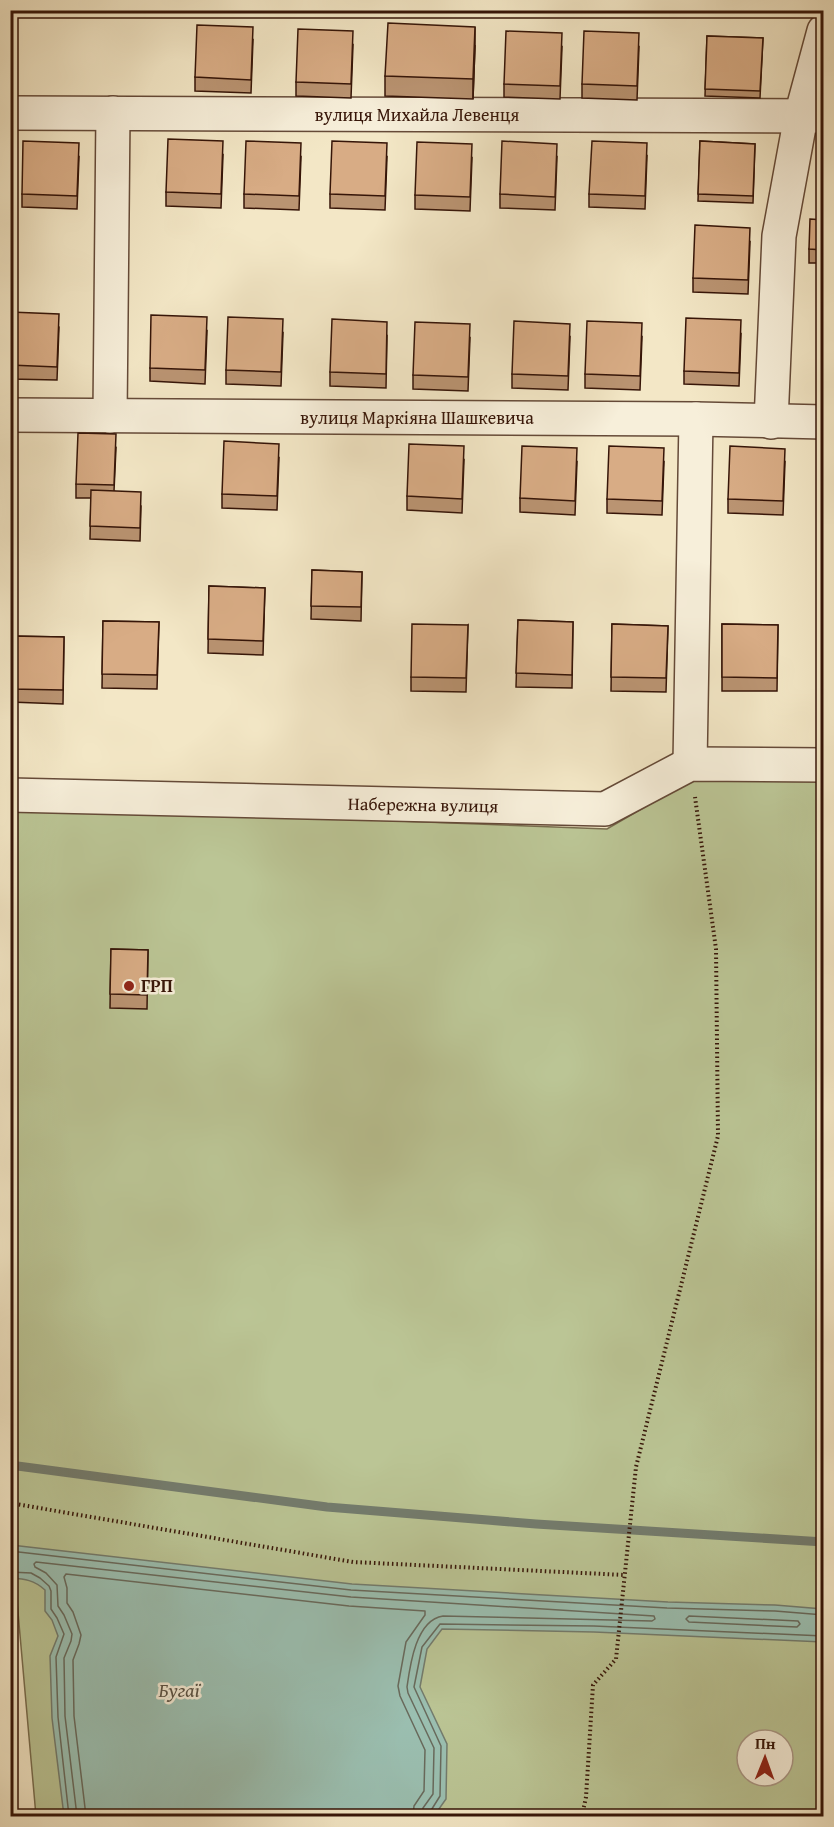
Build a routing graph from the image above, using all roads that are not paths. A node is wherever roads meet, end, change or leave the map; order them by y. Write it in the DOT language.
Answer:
graph roads {
  1 [pos="824,32"];
  2 [pos="10,113"];
  3 [pos="113,114"];
  4 [pos="812,116"];
  5 [pos="10,416"];
  6 [pos="110,416"];
  7 [pos="696,419"];
  8 [pos="771,422"];
  9 [pos="824,422"];
  10 [pos="690,764"];
  11 [pos="824,765"];
  12 [pos="10,795"];
  1 -- 4 [label="street"];
  2 -- 3 [label="street, вулиця Михайла Левенця"];
  3 -- 4 [label="street, вулиця Михайла Левенця"];
  3 -- 6 [label="street"];
  4 -- 8 [label="street"];
  5 -- 6 [label="street, вулиця Маркіяна Шашкевича"];
  6 -- 7 [label="street, вулиця Маркіяна Шашкевича"];
  7 -- 8 [label="street, вулиця Маркіяна Шашкевича"];
  7 -- 10 [label="street"];
  8 -- 9 [label="street, вулиця Маркіяна Шашкевича"];
  10 -- 11 [label="street, Набережна вулиця"];
  10 -- 12 [label="street, Набережна вулиця"];
}
